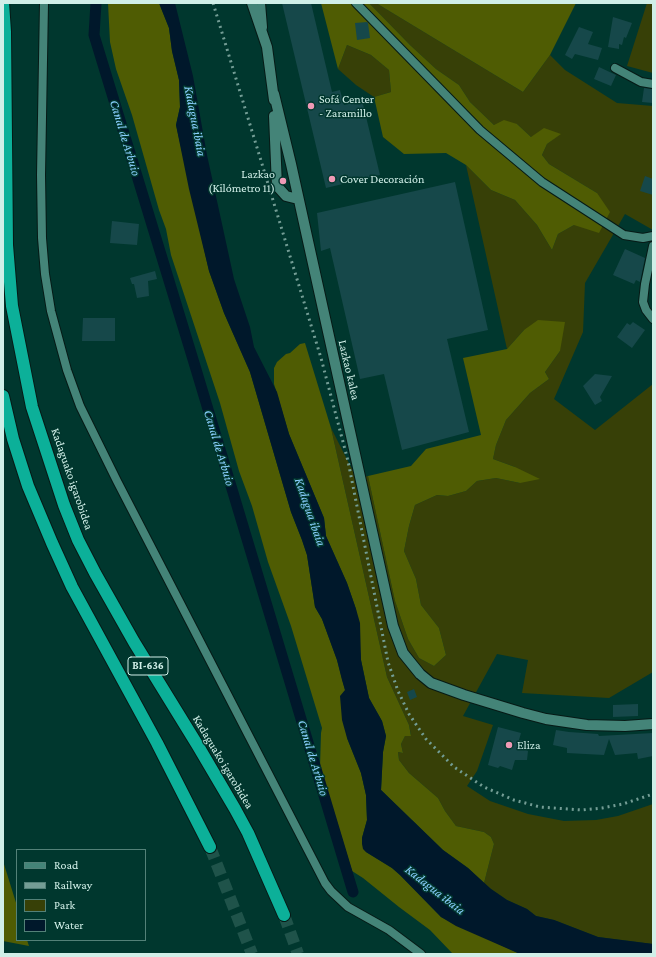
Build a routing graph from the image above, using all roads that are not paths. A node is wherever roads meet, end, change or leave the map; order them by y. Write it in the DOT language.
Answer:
graph roads {
  1 [pos="3,3"];
  2 [pos="44,3"];
  3 [pos="252,3"];
  4 [pos="260,3"];
  5 [pos="356,3"];
  6 [pos="267,47"];
  7 [pos="615,68"];
  8 [pos="653,84"];
  9 [pos="274,94"];
  10 [pos="298,198"];
  11 [pos="653,236"];
  12 [pos="653,246"];
  13 [pos="653,319"];
  14 [pos="3,396"];
  15 [pos="653,724"];
  16 [pos="210,846"];
  17 [pos="284,915"];
  18 [pos="421,954"];
  1 -- 17 [label="highway, Kadaguako igarobidea / BI-636"];
  2 -- 18 [label="street"];
  3 -- 6 [label="street"];
  4 -- 6 [label="street"];
  5 -- 11 [label="street"];
  6 -- 9 [label="street"];
  7 -- 8 [label="street"];
  9 -- 10 [label="street, Lazkao kalea"];
  9 -- 10 [label="street"];
  10 -- 15 [label="street, Lazkao kalea"];
  12 -- 13 [label="street"];
  14 -- 16 [label="highway, BI-636"];
}
